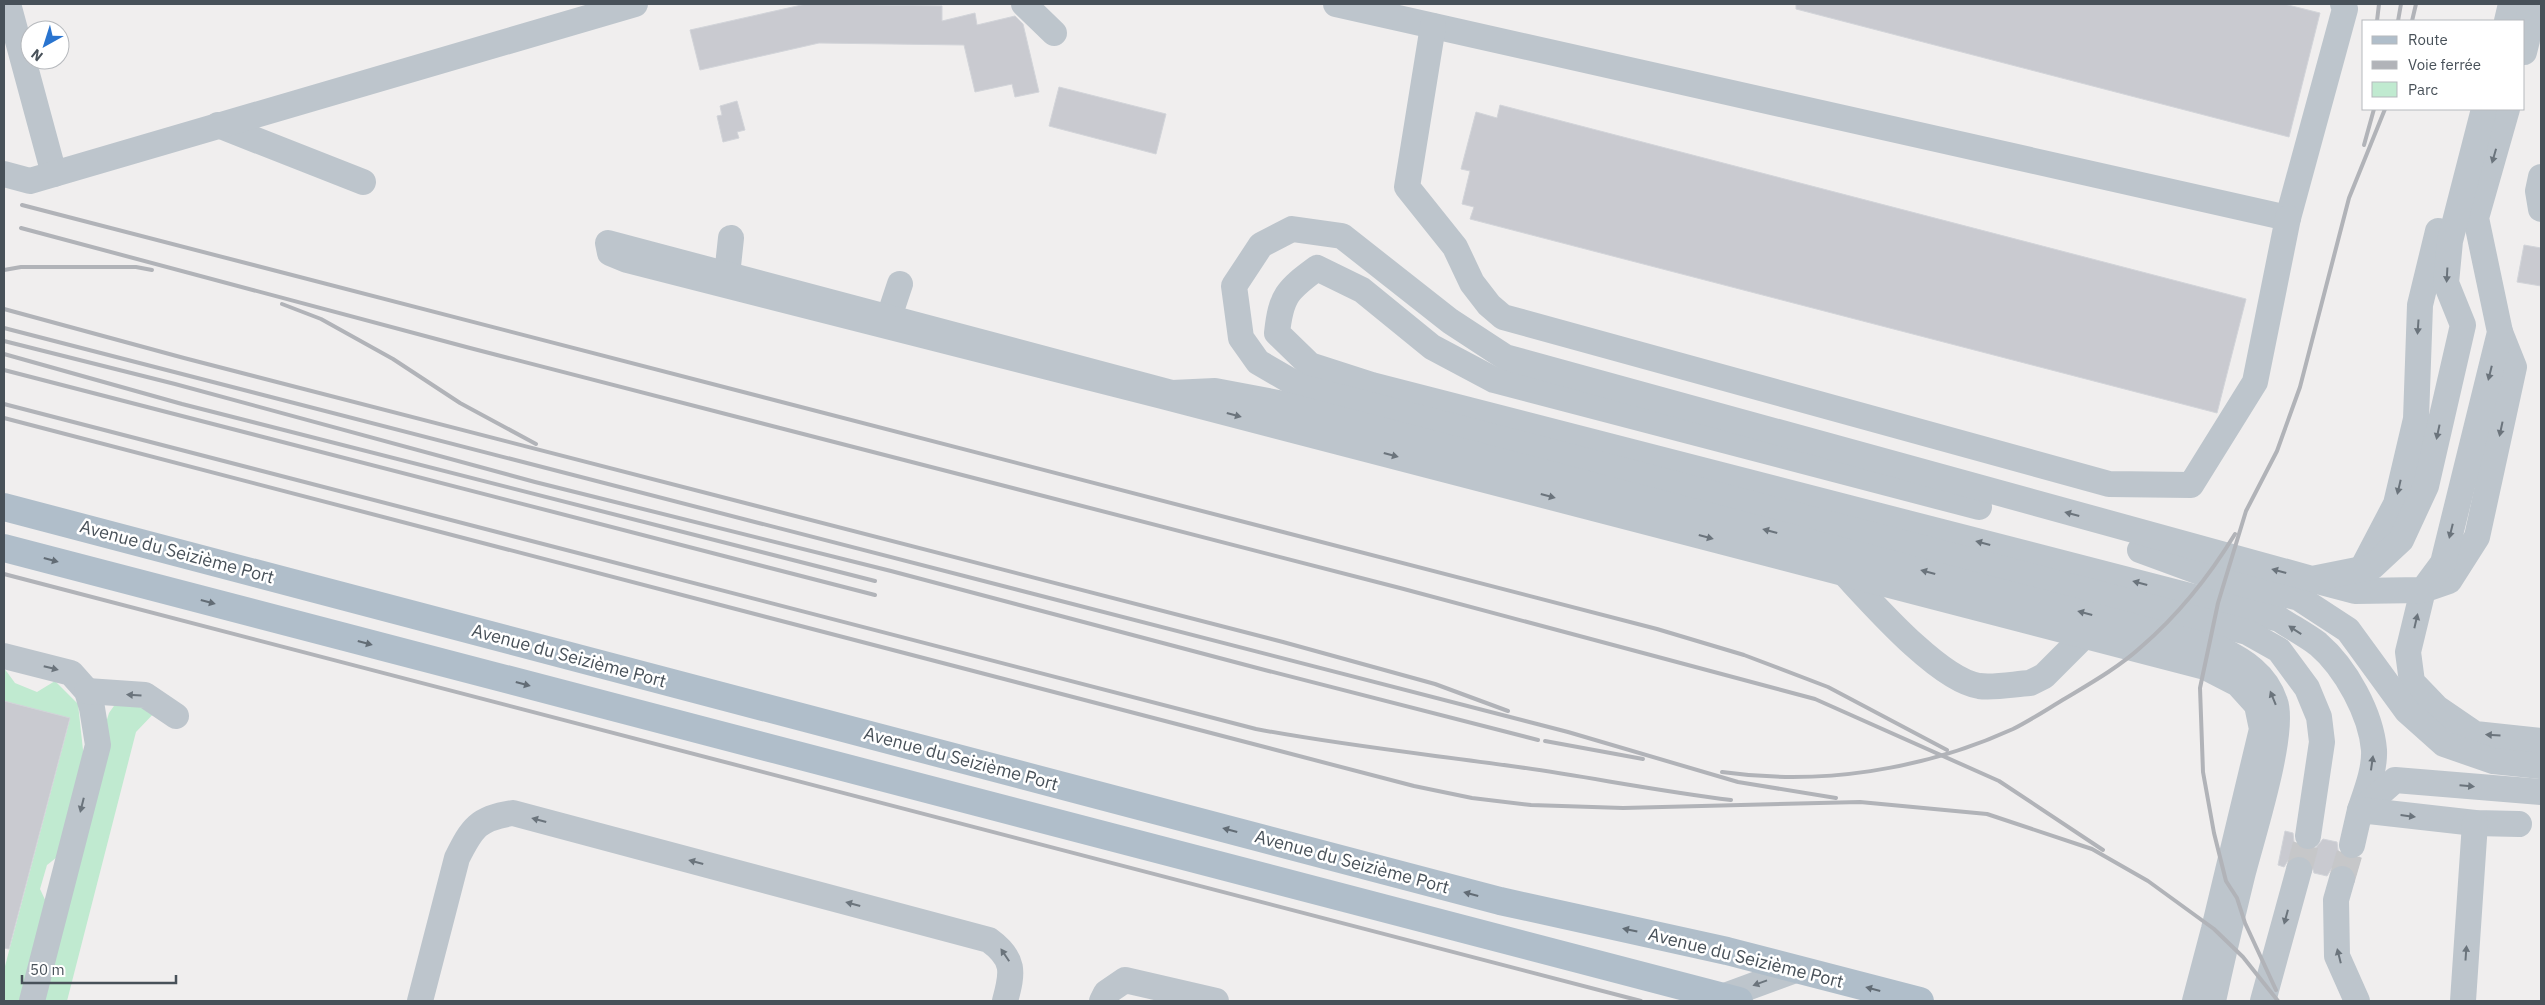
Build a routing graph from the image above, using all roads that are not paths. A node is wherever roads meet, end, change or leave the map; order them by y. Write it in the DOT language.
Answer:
graph roads {
  1 [pos="8,4"];
  2 [pos="636,4"];
  3 [pos="1024,4"];
  4 [pos="1336,4"];
  5 [pos="2343,4"];
  6 [pos="2493,4"];
  7 [pos="2511,4"];
  8 [pos="2530,4"];
  9 [pos="2489,20"];
  10 [pos="2507,20"];
  11 [pos="1433,26"];
  12 [pos="1054,33"];
  13 [pos="2525,48"];
  14 [pos="2467,110"];
  15 [pos="2484,110"];
  16 [pos="2507,110"];
  17 [pos="218,125"];
  18 [pos="4,174"];
  19 [pos="42,177"];
  20 [pos="2541,177"];
  21 [pos="363,182"];
  22 [pos="4,187"];
  23 [pos="2541,209"];
  24 [pos="2288,218"];
  25 [pos="731,238"];
  26 [pos="727,275"];
  27 [pos="900,284"];
  28 [pos="889,317"];
  29 [pos="1170,395"];
  30 [pos="4,506"];
  31 [pos="4,548"];
  32 [pos="2362,569"];
  33 [pos="1844,573"];
  34 [pos="2312,579"];
  35 [pos="2423,590"];
  36 [pos="2084,636"];
  37 [pos="4,656"];
  38 [pos="87,692"];
  39 [pos="176,716"];
  40 [pos="2541,740"];
  41 [pos="2541,766"];
  42 [pos="2541,792"];
  43 [pos="2360,810"];
  44 [pos="2475,823"];
  45 [pos="2519,824"];
  46 [pos="2308,836"];
  47 [pos="2352,845"];
  48 [pos="2299,870"];
  49 [pos="2342,880"];
  50 [pos="1798,970"];
  51 [pos="1727,1000"];
  52 [pos="32,1001"];
  53 [pos="420,1001"];
  54 [pos="1006,1001"];
  55 [pos="1102,1001"];
  56 [pos="1216,1001"];
  57 [pos="1920,1001"];
  58 [pos="2195,1001"];
  59 [pos="2213,1001"];
  60 [pos="2263,1001"];
  61 [pos="2357,1001"];
  62 [pos="2463,1001"];
  1 -- 19 [label="lane"];
  2 -- 17 [label="lane"];
  3 -- 12 [label="lane"];
  4 -- 11 [label="lane"];
  5 -- 24 [label="lane"];
  6 -- 9 [label="lane"];
  7 -- 10 [label="lane"];
  8 -- 13 [label="lane"];
  11 -- 24 [label="lane"];
  11 -- 24 [label="lane"];
  14 -- 32 [label="lane, one-way"];
  15 -- 32 [label="lane, one-way"];
  16 -- 35 [label="lane, one-way"];
  17 -- 19 [label="lane"];
  17 -- 21 [label="lane"];
  18 -- 19 [label="lane"];
  19 -- 22 [label="lane"];
  20 -- 23 [label="lane"];
  25 -- 26 [label="lane"];
  26 -- 28 [label="lane"];
  26 -- 29 [label="lane"];
  27 -- 28 [label="lane"];
  28 -- 29 [label="lane"];
  29 -- 33 [label="lane, one-way"];
  59 -- 29 [label="lane, one-way"];
  50 -- 30 [label="main road, Avenue du Seizième Port, one-way"];
  31 -- 51 [label="main road, Avenue du Seizième Port, one-way"];
  32 -- 34 [label="lane"];
  33 -- 36 [label="lane"];
  33 -- 36 [label="lane"];
  34 -- 35 [label="lane"];
  34 -- 46 [label="lane, one-way"];
  40 -- 35 [label="lane, one-way"];
  36 -- 58 [label="lane"];
  37 -- 38 [label="lane, one-way"];
  39 -- 38 [label="lane, one-way"];
  38 -- 52 [label="lane, one-way"];
  43 -- 41 [label="lane, one-way"];
  43 -- 42 [label="lane, one-way"];
  43 -- 44 [label="lane, one-way"];
  43 -- 47 [label="lane"];
  44 -- 45 [label="lane"];
  62 -- 44 [label="lane, one-way"];
  48 -- 60 [label="lane, one-way"];
  61 -- 49 [label="lane, one-way"];
  50 -- 51 [label="lane, one-way"];
  57 -- 50 [label="main road, Avenue du Seizième Port, one-way"];
  54 -- 53 [label="lane, one-way"];
  55 -- 56 [label="lane"];
}
